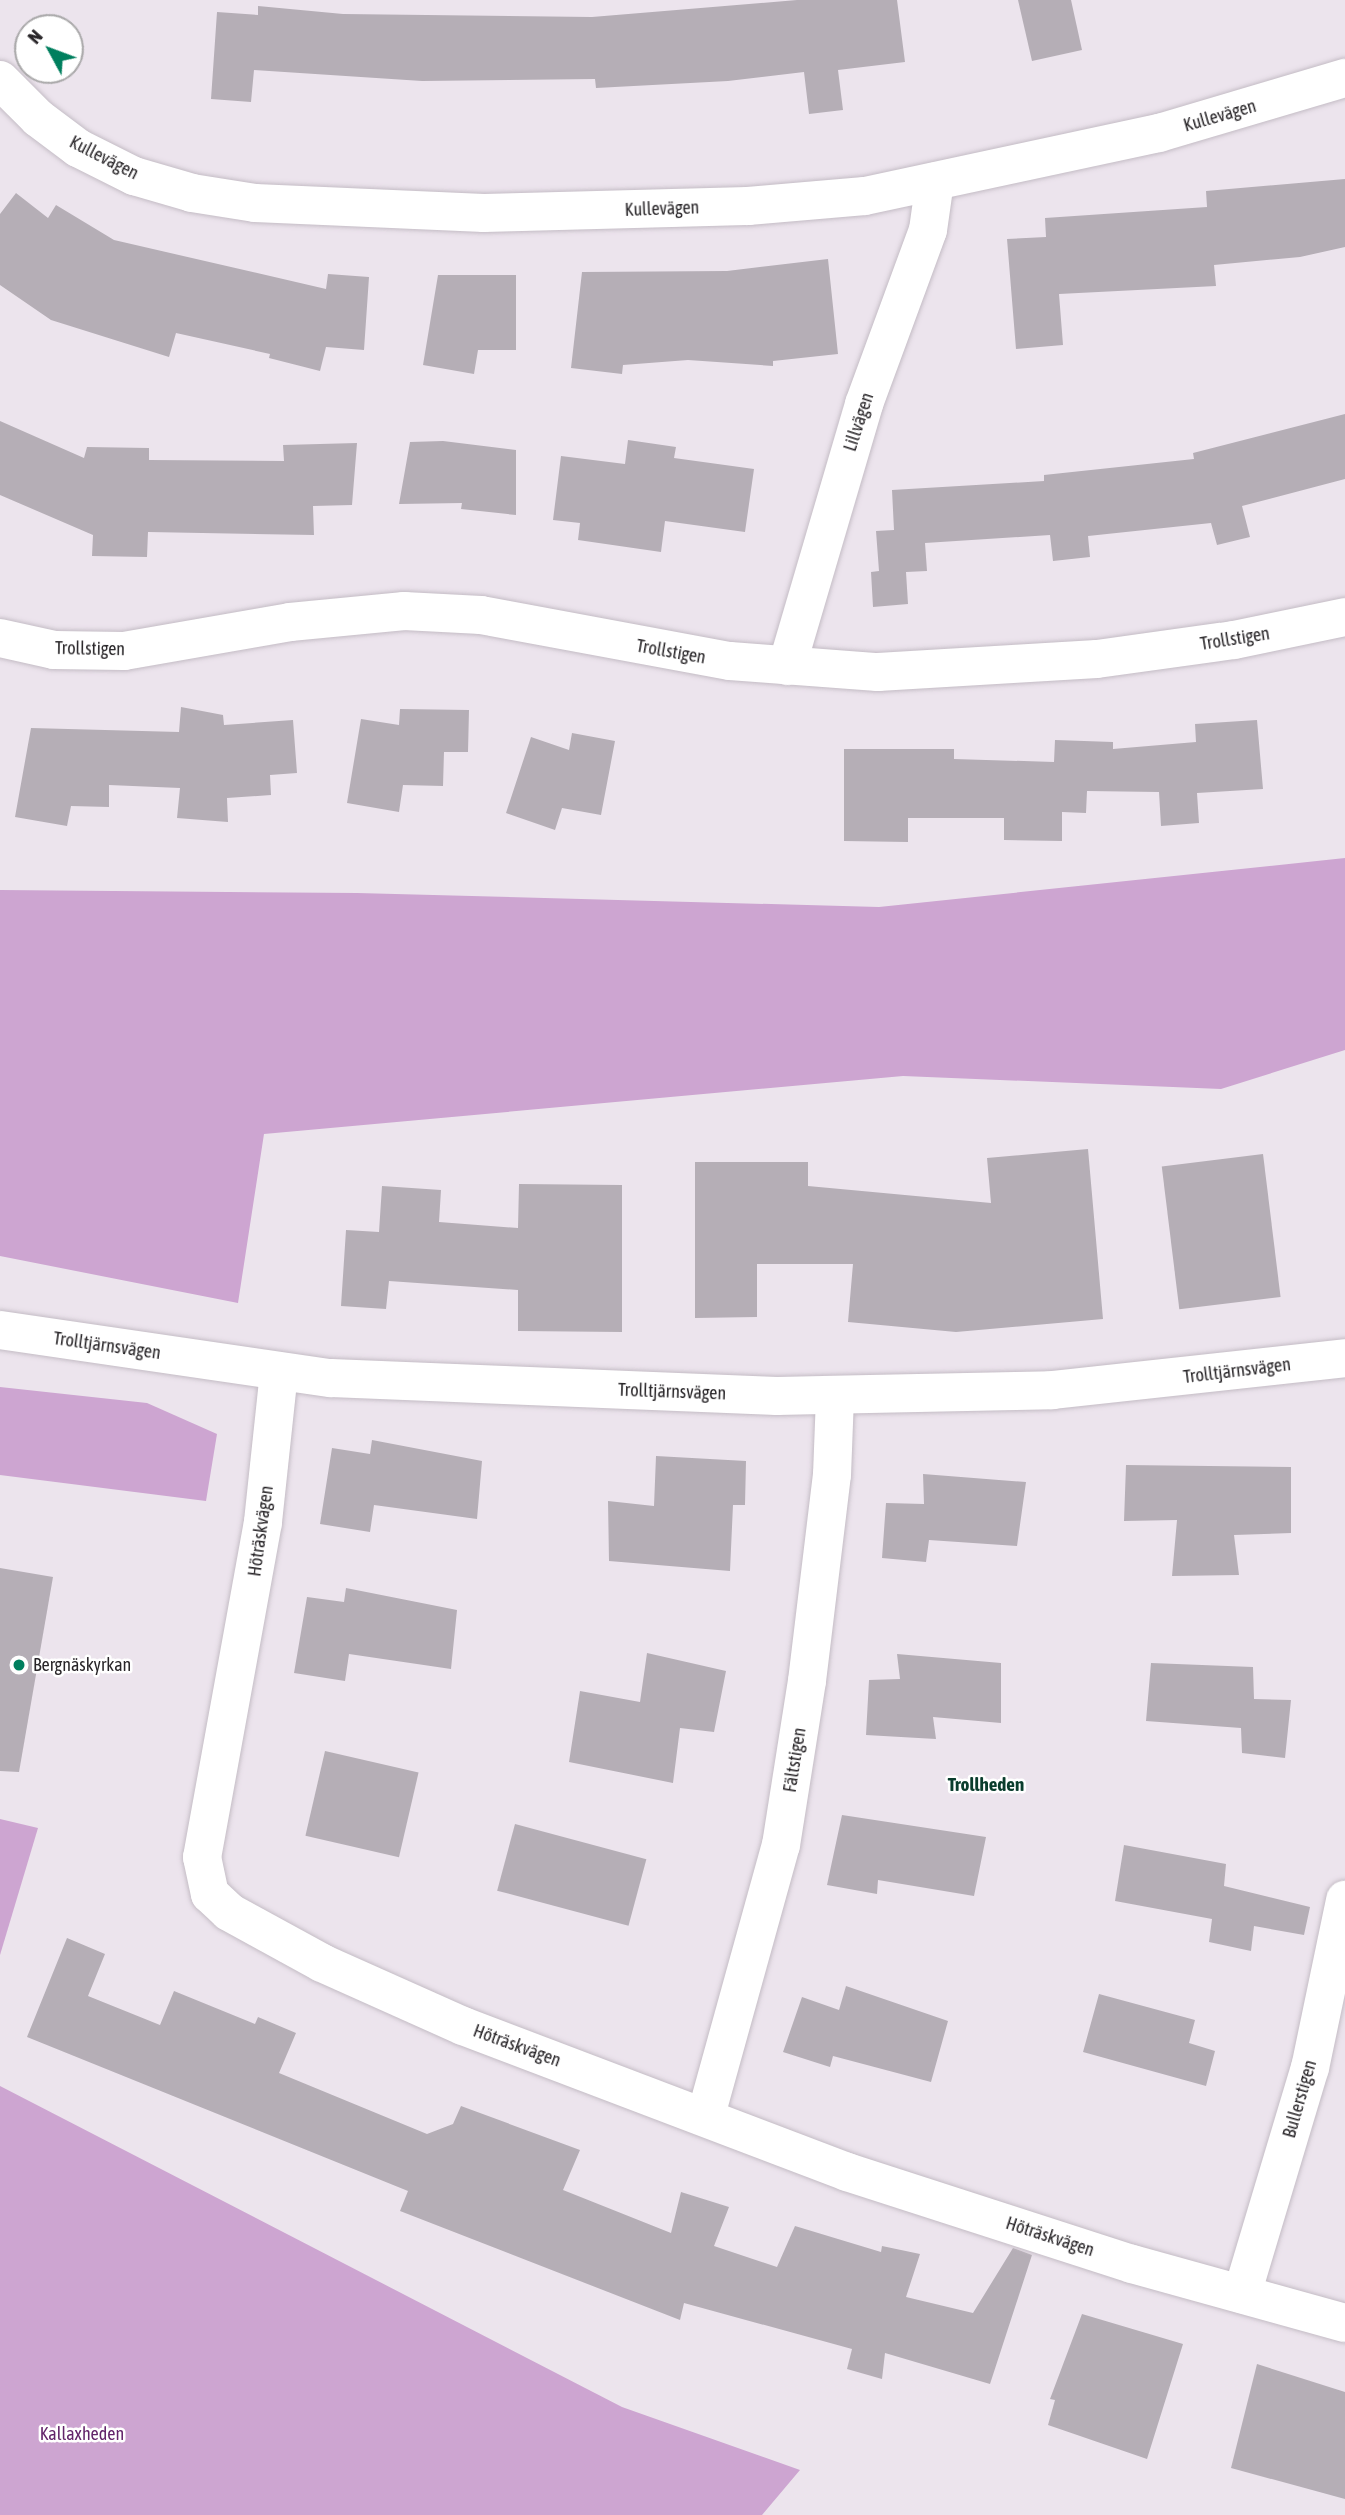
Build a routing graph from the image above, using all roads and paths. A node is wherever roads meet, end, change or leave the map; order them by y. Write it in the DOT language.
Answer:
graph roads {
  1 [pos="1345,78"];
  2 [pos="0,80"];
  3 [pos="935,181"];
  4 [pos="1345,617"];
  5 [pos="0,638"];
  6 [pos="787,666"];
  7 [pos="0,1330"];
  8 [pos="1345,1358"];
  9 [pos="279,1372"];
  10 [pos="835,1396"];
  11 [pos="1345,1900"];
  12 [pos="706,2115"];
  13 [pos="1242,2294"];
  14 [pos="1345,2323"];
  1 -- 3 [label="street, Kullevägen"];
  2 -- 3 [label="street, Kullevägen"];
  3 -- 6 [label="street, Lillvägen"];
  4 -- 6 [label="street, Trollstigen"];
  5 -- 6 [label="street, Trollstigen"];
  7 -- 9 [label="street, Trolltjärnsvägen"];
  8 -- 10 [label="street, Trolltjärnsvägen"];
  9 -- 10 [label="street, Trolltjärnsvägen"];
  9 -- 12 [label="street, Höträskvägen"];
  10 -- 12 [label="street, Fältstigen"];
  11 -- 13 [label="street, Bullerstigen"];
  12 -- 13 [label="street, Höträskvägen"];
  13 -- 14 [label="street, Höträskvägen"];
}
